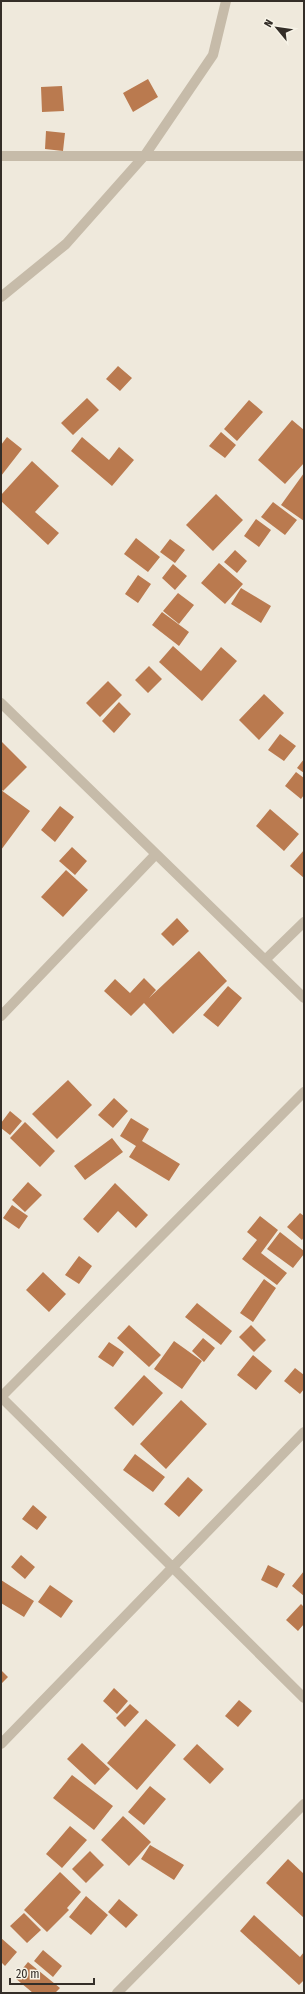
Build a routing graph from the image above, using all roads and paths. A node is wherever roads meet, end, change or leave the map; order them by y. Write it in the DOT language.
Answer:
graph roads {
  1 [pos="226,1"];
  2 [pos="145,155"];
  3 [pos="1,156"];
  4 [pos="304,156"];
  5 [pos="1,297"];
  6 [pos="1,703"];
  7 [pos="156,854"];
  8 [pos="304,922"];
  9 [pos="265,960"];
  10 [pos="304,998"];
  11 [pos="1,1016"];
  12 [pos="304,1092"];
  13 [pos="1,1397"];
  14 [pos="304,1432"];
  15 [pos="173,1568"];
  16 [pos="304,1698"];
  17 [pos="1,1744"];
  18 [pos="304,1804"];
  19 [pos="117,1993"];
  1 -- 2 [label="street"];
  2 -- 3 [label="street"];
  2 -- 4 [label="street"];
  2 -- 5 [label="street"];
  6 -- 7 [label="street"];
  7 -- 9 [label="street"];
  7 -- 11 [label="street"];
  8 -- 9 [label="street"];
  9 -- 10 [label="street"];
  12 -- 13 [label="street"];
  13 -- 15 [label="street"];
  14 -- 15 [label="street"];
  15 -- 16 [label="street"];
  15 -- 17 [label="street"];
  18 -- 19 [label="street"];
}
